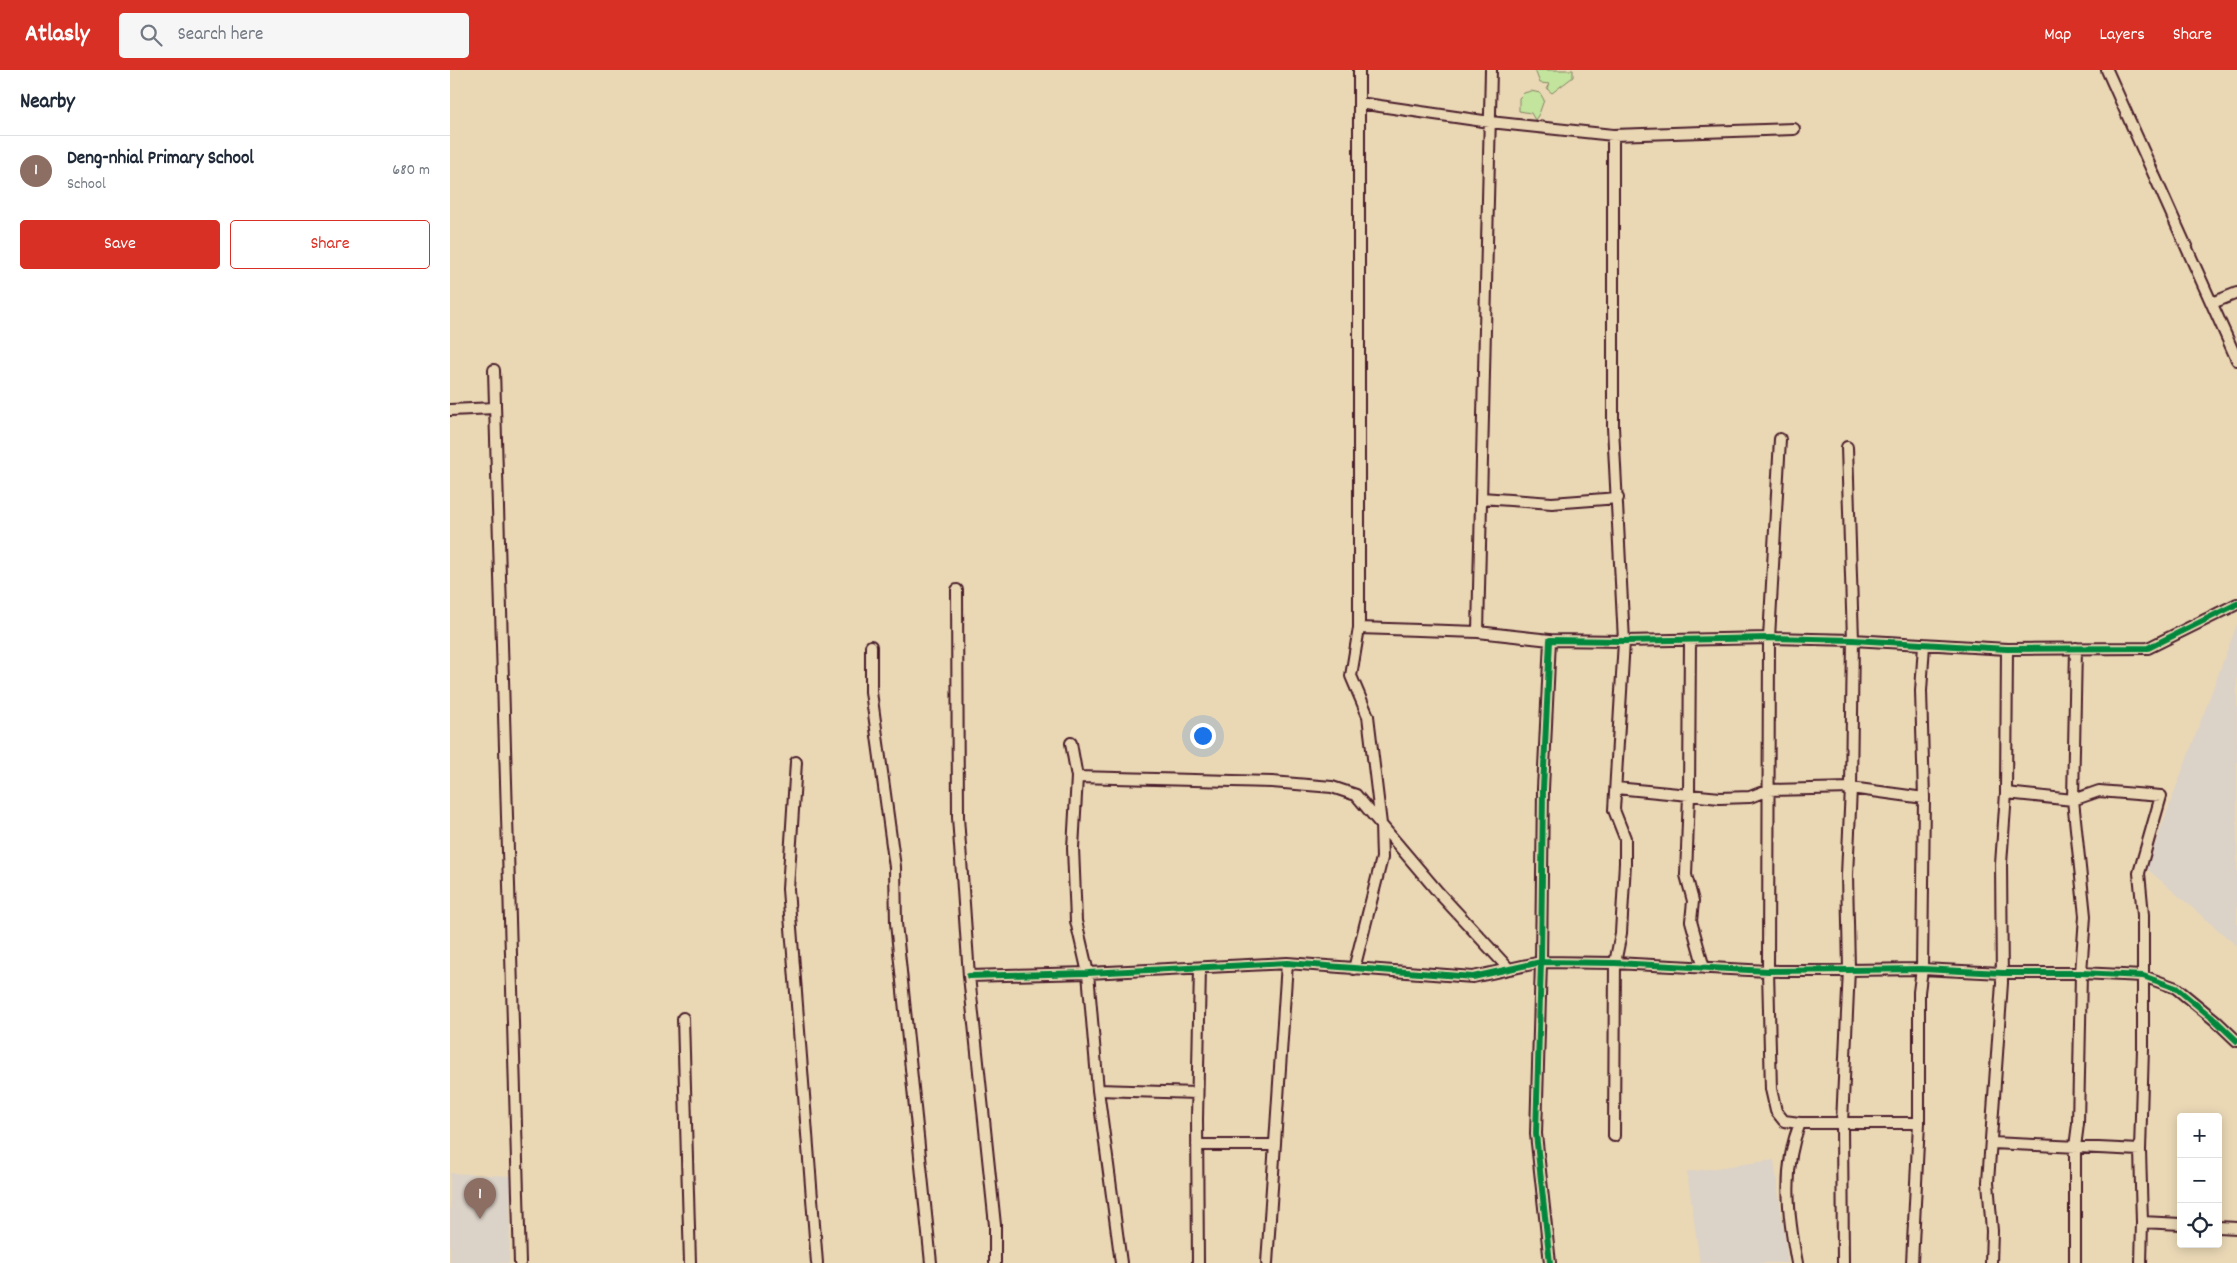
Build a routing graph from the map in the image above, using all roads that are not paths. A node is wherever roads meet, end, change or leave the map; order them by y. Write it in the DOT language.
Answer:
graph roads {
  1 [pos="1359,70"];
  2 [pos="1491,70"];
  3 [pos="2107,70"];
  4 [pos="1359,103"];
  5 [pos="1490,122"];
  6 [pos="1794,129"];
  7 [pos="1613,135"];
  8 [pos="2237,293"];
  9 [pos="2212,303"];
  10 [pos="2237,360"];
  11 [pos="494,370"];
  12 [pos="495,408"];
  13 [pos="450,410"];
  14 [pos="1780,439"];
  15 [pos="1847,447"];
  16 [pos="1481,498"];
  17 [pos="1618,498"];
  18 [pos="957,590"];
  19 [pos="2237,604"];
  20 [pos="1358,628"];
  21 [pos="1478,632"];
  22 [pos="1769,638"];
  23 [pos="1550,640"];
  24 [pos="1690,640"];
  25 [pos="1854,640"];
  26 [pos="1624,641"];
  27 [pos="1924,645"];
  28 [pos="871,646"];
  29 [pos="2076,648"];
  30 [pos="2007,649"];
  31 [pos="1071,743"];
  32 [pos="796,762"];
  33 [pos="1077,777"];
  34 [pos="1616,788"];
  35 [pos="1852,788"];
  36 [pos="1768,790"];
  37 [pos="2006,793"];
  38 [pos="1689,796"];
  39 [pos="1924,798"];
  40 [pos="2073,800"];
  41 [pos="1381,824"];
  42 [pos="1541,962"];
  43 [pos="1287,963"];
  44 [pos="1615,963"];
  45 [pos="1200,968"];
  46 [pos="1704,968"];
  47 [pos="1354,969"];
  48 [pos="1509,969"];
  49 [pos="1849,969"];
  50 [pos="1922,969"];
  51 [pos="1768,971"];
  52 [pos="1088,973"];
  53 [pos="2002,973"];
  54 [pos="2080,973"];
  55 [pos="969,976"];
  56 [pos="2143,976"];
  57 [pos="683,1018"];
  58 [pos="2237,1041"];
  59 [pos="1098,1090"];
  60 [pos="1197,1093"];
  61 [pos="1800,1123"];
  62 [pos="1842,1123"];
  63 [pos="1919,1123"];
  64 [pos="1614,1136"];
  65 [pos="1992,1143"];
  66 [pos="1197,1145"];
  67 [pos="1275,1145"];
  68 [pos="2075,1147"];
  69 [pos="2140,1150"];
  70 [pos="2142,1222"];
  71 [pos="2177,1224"];
  72 [pos="2222,1226"];
  73 [pos="2237,1228"];
  74 [pos="520,1263"];
  75 [pos="690,1263"];
  76 [pos="817,1263"];
  77 [pos="931,1263"];
  78 [pos="995,1263"];
  79 [pos="1121,1263"];
  80 [pos="1198,1263"];
  81 [pos="1266,1263"];
  82 [pos="1550,1263"];
  83 [pos="1797,1263"];
  84 [pos="1843,1263"];
  85 [pos="1912,1263"];
  86 [pos="1991,1263"];
  87 [pos="2075,1263"];
  88 [pos="2141,1263"];
  1 -- 4 [label="street"];
  2 -- 5 [label="street"];
  3 -- 9 [label="street"];
  4 -- 5 [label="street"];
  4 -- 20 [label="street"];
  5 -- 7 [label="street"];
  5 -- 16 [label="street"];
  6 -- 7 [label="street"];
  7 -- 17 [label="street"];
  8 -- 9 [label="street"];
  9 -- 10 [label="street"];
  11 -- 12 [label="street"];
  12 -- 13 [label="street"];
  12 -- 74 [label="street"];
  14 -- 22 [label="street"];
  15 -- 25 [label="street"];
  16 -- 17 [label="street"];
  16 -- 21 [label="street"];
  17 -- 26 [label="street"];
  18 -- 55 [label="street"];
  19 -- 29 [label="street"];
  20 -- 21 [label="street"];
  20 -- 41 [label="street"];
  21 -- 23 [label="street"];
  22 -- 24 [label="street"];
  22 -- 25 [label="street"];
  22 -- 36 [label="street"];
  23 -- 26 [label="street"];
  23 -- 42 [label="street"];
  24 -- 26 [label="street"];
  24 -- 38 [label="street"];
  25 -- 27 [label="street"];
  25 -- 35 [label="street"];
  26 -- 34 [label="street"];
  27 -- 30 [label="street"];
  27 -- 39 [label="street"];
  28 -- 77 [label="street"];
  29 -- 30 [label="street"];
  29 -- 40 [label="street"];
  30 -- 37 [label="street"];
  31 -- 33 [label="street"];
  32 -- 76 [label="street"];
  33 -- 41 [label="street"];
  33 -- 52 [label="street"];
  34 -- 38 [label="street"];
  34 -- 44 [label="street"];
  35 -- 36 [label="street"];
  35 -- 39 [label="street"];
  35 -- 49 [label="street"];
  36 -- 38 [label="street"];
  36 -- 51 [label="street"];
  37 -- 40 [label="street"];
  37 -- 53 [label="street"];
  38 -- 46 [label="street"];
  39 -- 50 [label="street"];
  40 -- 54 [label="street"];
  40 -- 56 [label="street"];
  41 -- 47 [label="street"];
  41 -- 48 [label="street"];
  42 -- 44 [label="street"];
  42 -- 48 [label="street"];
  42 -- 82 [label="street"];
  43 -- 45 [label="street"];
  43 -- 47 [label="street"];
  43 -- 67 [label="street"];
  44 -- 46 [label="street"];
  44 -- 64 [label="street"];
  45 -- 52 [label="street"];
  45 -- 60 [label="street"];
  46 -- 51 [label="street"];
  47 -- 48 [label="street"];
  49 -- 50 [label="street"];
  49 -- 51 [label="street"];
  49 -- 62 [label="street"];
  50 -- 53 [label="street"];
  50 -- 63 [label="street"];
  51 -- 61 [label="street"];
  52 -- 55 [label="street"];
  52 -- 59 [label="street"];
  53 -- 54 [label="street"];
  53 -- 65 [label="street"];
  54 -- 56 [label="street"];
  54 -- 68 [label="street"];
  55 -- 78 [label="street"];
  56 -- 58 [label="street"];
  56 -- 69 [label="street"];
  57 -- 75 [label="street"];
  59 -- 60 [label="street"];
  59 -- 79 [label="street"];
  60 -- 66 [label="street"];
  61 -- 62 [label="street"];
  61 -- 83 [label="street"];
  62 -- 63 [label="street"];
  62 -- 84 [label="street"];
  63 -- 85 [label="street"];
  65 -- 68 [label="street"];
  65 -- 86 [label="street"];
  66 -- 67 [label="street"];
  66 -- 80 [label="street"];
  67 -- 81 [label="street"];
  68 -- 69 [label="street"];
  68 -- 87 [label="street"];
  69 -- 70 [label="street"];
  70 -- 71 [label="street"];
  70 -- 88 [label="street"];
  72 -- 73 [label="street"];
}
